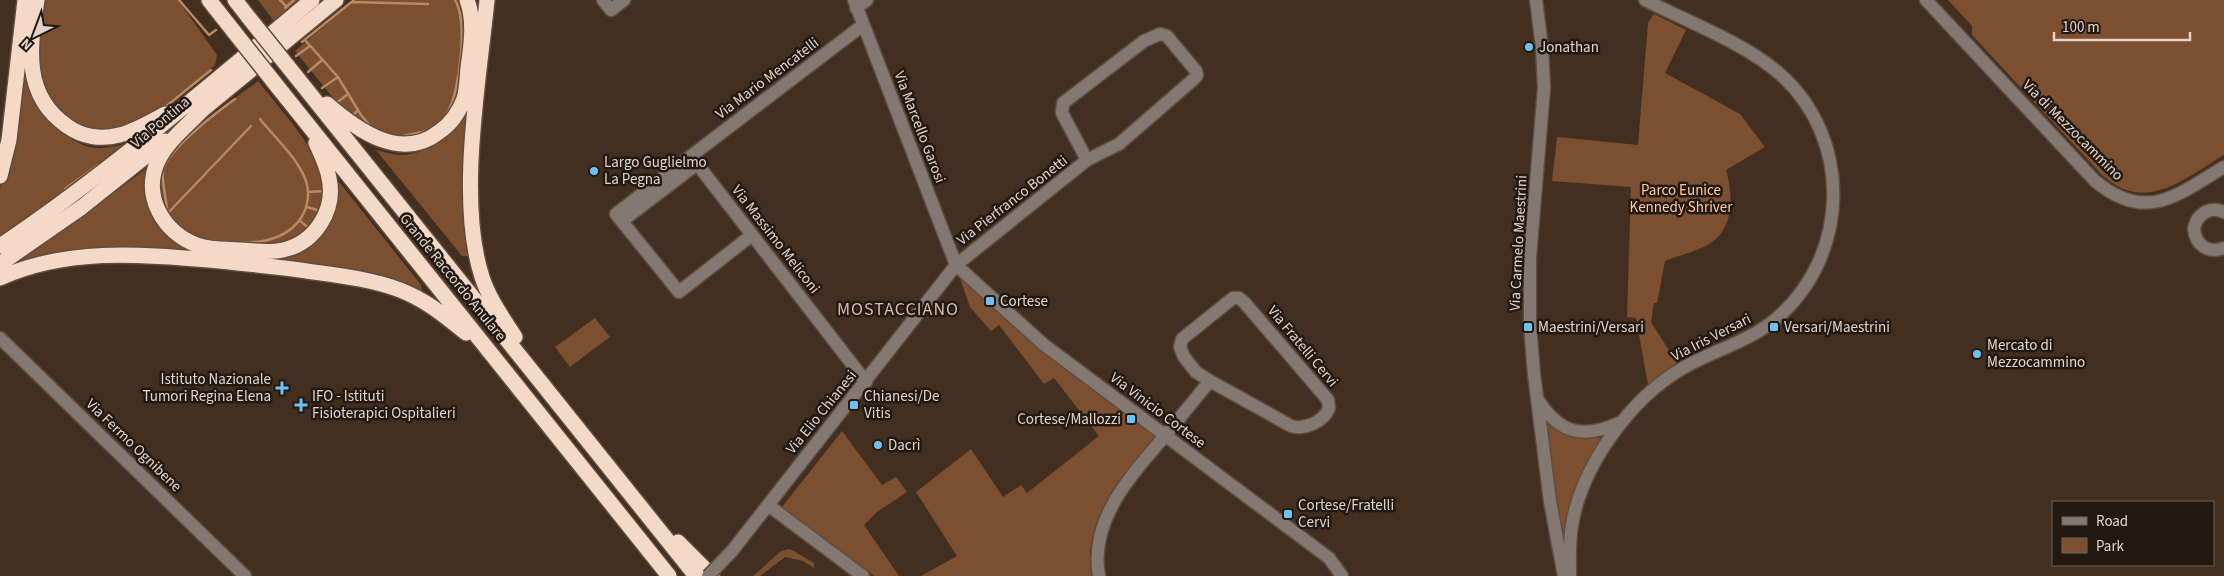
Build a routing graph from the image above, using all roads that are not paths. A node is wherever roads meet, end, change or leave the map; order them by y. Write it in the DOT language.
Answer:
graph roads {
  1 [pos="25,0"];
  2 [pos="37,0"];
  3 [pos="209,0"];
  4 [pos="312,0"];
  5 [pos="336,0"];
  6 [pos="467,0"];
  7 [pos="487,0"];
  8 [pos="603,0"];
  9 [pos="624,0"];
  10 [pos="1536,0"];
  11 [pos="1645,0"];
  12 [pos="1926,0"];
  13 [pos="859,3"];
  14 [pos="241,7"];
  15 [pos="863,25"];
  16 [pos="297,78"];
  17 [pos="190,101"];
  18 [pos="293,105"];
  19 [pos="204,108"];
  20 [pos="694,160"];
  21 [pos="1087,160"];
  22 [pos="2224,167"];
  23 [pos="0,176"];
  24 [pos="2224,198"];
  25 [pos="2207,210"];
  26 [pos="2224,212"];
  27 [pos="752,235"];
  28 [pos="0,246"];
  29 [pos="2224,248"];
  30 [pos="0,264"];
  31 [pos="956,265"];
  32 [pos="0,278"];
  33 [pos="0,338"];
  34 [pos="493,355"];
  35 [pos="1210,381"];
  36 [pos="866,382"];
  37 [pos="553,398"];
  38 [pos="1537,398"];
  39 [pos="1620,423"];
  40 [pos="1165,435"];
  41 [pos="768,505"];
  42 [pos="640,506"];
  43 [pos="1556,542"];
  44 [pos="1570,542"];
  45 [pos="245,576"];
  46 [pos="669,576"];
  47 [pos="696,576"];
  48 [pos="708,576"];
  49 [pos="712,576"];
  50 [pos="864,576"];
  51 [pos="1099,576"];
  52 [pos="1342,576"];
  53 [pos="1564,576"];
  54 [pos="1570,576"];
  1 -- 23 [label="highway"];
  2 -- 17 [label="highway"];
  3 -- 18 [label="highway, Grande Raccordo Anulare, bridge"];
  4 -- 17 [label="highway, Via Pontina"];
  5 -- 19 [label="highway, Via Pontina"];
  6 -- 16 [label="highway"];
  7 -- 37 [label="highway"];
  8 -- 9 [label="street"];
  10 -- 38 [label="street, Via Carmelo Maestrini"];
  11 -- 39 [label="street, Via Iris Versari"];
  12 -- 22 [label="street, Via di Mezzocammino"];
  13 -- 15 [label="street, Via Marcello Garosi"];
  14 -- 16 [label="highway, Grande Raccordo Anulare, bridge"];
  15 -- 20 [label="street, Via Mario Mencatelli"];
  15 -- 31 [label="street, Via Marcello Garosi"];
  16 -- 37 [label="highway, Grande Raccordo Anulare"];
  17 -- 28 [label="highway, Via Pontina"];
  18 -- 19 [label="highway"];
  18 -- 34 [label="highway, Grande Raccordo Anulare"];
  19 -- 30 [label="highway, Via Pontina"];
  20 -- 27 [label="street, Via Massimo Meliconi"];
  20 -- 27 [label="street, Via Mario Mencatelli"];
  21 -- 21 [label="street, Via Pierfranco Bonetti"];
  21 -- 31 [label="street, Via Pierfranco Bonetti"];
  24 -- 25 [label="street"];
  25 -- 26 [label="street"];
  25 -- 29 [label="street"];
  27 -- 36 [label="street, Via Massimo Meliconi"];
  31 -- 36 [label="street, Via Elio Chianesi"];
  31 -- 40 [label="street, Via Vinicio Cortese"];
  32 -- 34 [label="highway"];
  33 -- 45 [label="street, Via Fermo Ognibene"];
  34 -- 46 [label="highway, Grande Raccordo Anulare"];
  35 -- 35 [label="street, Via Fratelli Cervi"];
  35 -- 40 [label="street"];
  36 -- 41 [label="street, Via Elio Chianesi"];
  37 -- 42 [label="highway, Grande Raccordo Anulare"];
  38 -- 39 [label="street"];
  38 -- 43 [label="street, Via Carmelo Maestrini"];
  39 -- 44 [label="street, Via Iris Versari"];
  40 -- 51 [label="street"];
  40 -- 52 [label="street, Via Vinicio Cortese"];
  41 -- 48 [label="street, Via Elio Chianesi, bridge"];
  41 -- 50 [label="street"];
  42 -- 47 [label="highway, Grande Raccordo Anulare"];
  42 -- 49 [label="highway"];
  43 -- 44 [label="street"];
  43 -- 53 [label="street, Via Carmelo Maestrini"];
  44 -- 54 [label="street, Via Iris Versari"];
}
